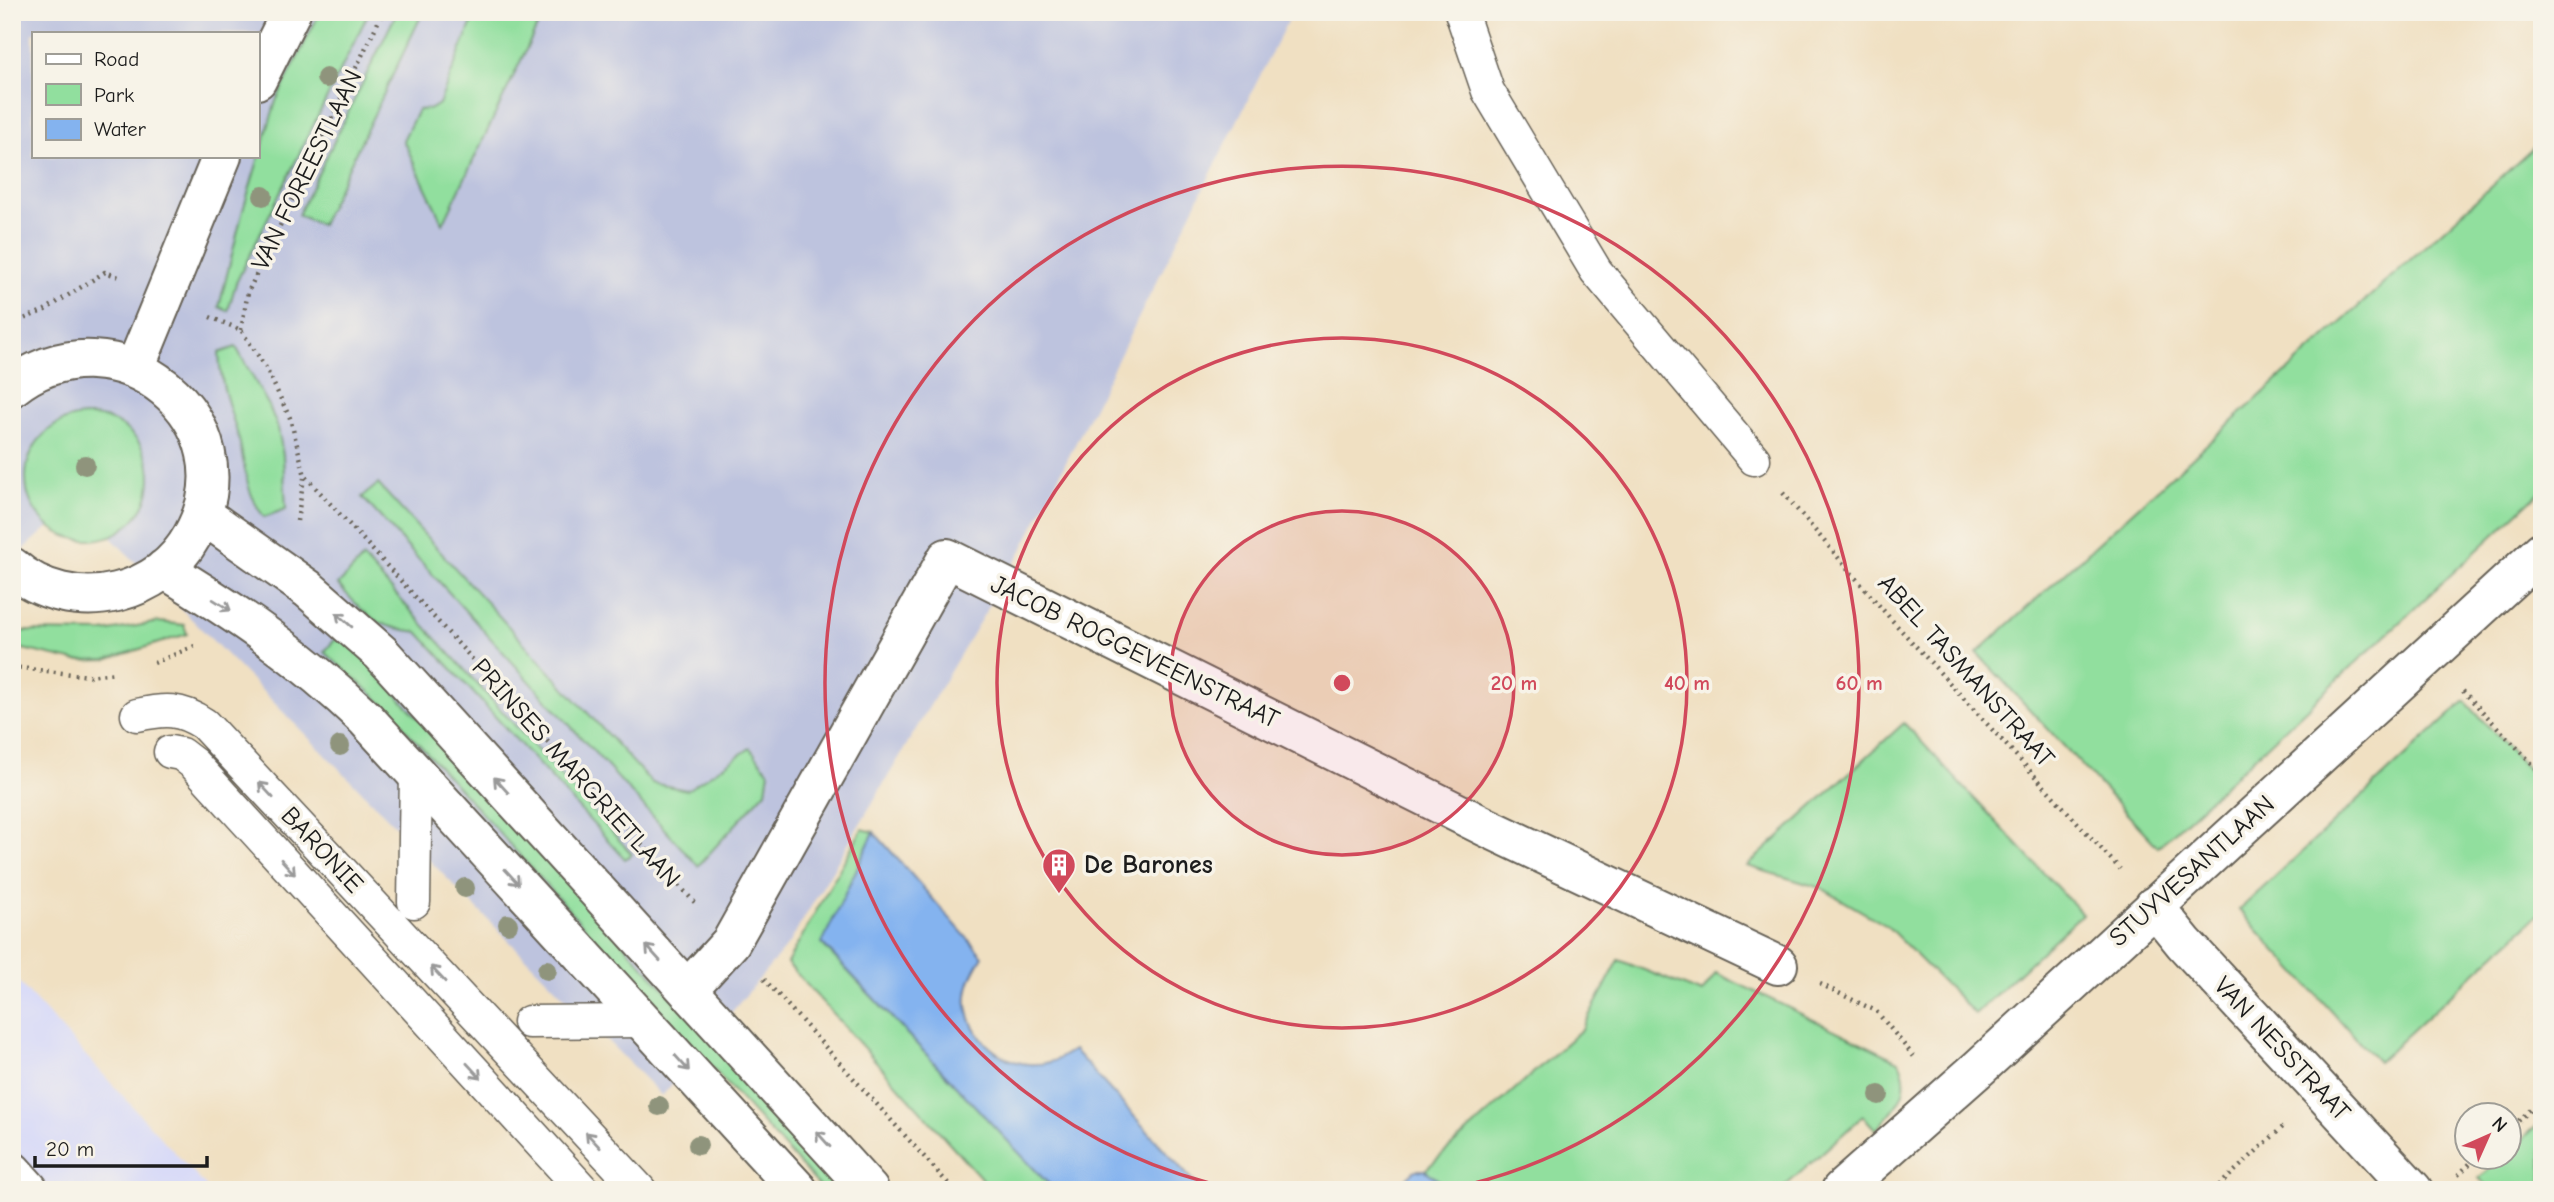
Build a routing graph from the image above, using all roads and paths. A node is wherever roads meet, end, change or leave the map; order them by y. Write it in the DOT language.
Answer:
graph roads {
  1 [pos="291,12"];
  2 [pos="383,12"];
  3 [pos="1461,12"];
  4 [pos="259,76"];
  5 [pos="221,158"];
  6 [pos="241,330"];
  7 [pos="135,368"];
  8 [pos="12,387"];
  9 [pos="1754,459"];
  10 [pos="202,514"];
  11 [pos="2542,551"];
  12 [pos="164,569"];
  13 [pos="14,573"];
  14 [pos="2460,688"];
  15 [pos="137,715"];
  16 [pos="170,752"];
  17 [pos="416,772"];
  18 [pos="2542,774"];
  19 [pos="414,902"];
  20 [pos="2154,906"];
  21 [pos="731,942"];
  22 [pos="1778,965"];
  23 [pos="687,990"];
  24 [pos="528,1021"];
  25 [pos="645,1021"];
  26 [pos="488,1027"];
  27 [pos="435,1035"];
  28 [pos="2322,1092"];
  29 [pos="1947,1096"];
  30 [pos="2542,1100"];
  31 [pos="2522,1117"];
  32 [pos="12,1171"];
  33 [pos="29,1190"];
  34 [pos="583,1190"];
  35 [pos="640,1190"];
  36 [pos="798,1190"];
  37 [pos="869,1190"];
  38 [pos="954,1190"];
  39 [pos="1841,1190"];
  40 [pos="2214,1190"];
  41 [pos="2413,1190"];
  1 -- 4 [label="street"];
  2 -- 6 [label="path, VAN FOREESTLAAN"];
  3 -- 9 [label="lane"];
  5 -- 7 [label="street"];
  6 -- 21 [label="path, PRINSES MARGRIETLAAN"];
  7 -- 8 [label="street"];
  7 -- 10 [label="street"];
  9 -- 20 [label="path, ABEL TASMANSTRAAT"];
  10 -- 12 [label="street"];
  23 -- 10 [label="street, one-way"];
  11 -- 20 [label="street, STUYVESANTLAAN"];
  12 -- 13 [label="street"];
  12 -- 17 [label="street, one-way"];
  14 -- 18 [label="path"];
  26 -- 15 [label="lane, BARONIE, one-way"];
  16 -- 27 [label="lane, BARONIE, one-way"];
  17 -- 19 [label="lane"];
  17 -- 25 [label="street, one-way"];
  20 -- 28 [label="street, VAN NESSTRAAT"];
  20 -- 29 [label="street, STUYVESANTLAAN"];
  21 -- 22 [label="street, JACOB ROGGEVEENSTRAAT"];
  21 -- 23 [label="street, JACOB ROGGEVEENSTRAAT"];
  21 -- 38 [label="path, PRINSES MARGRIETLAAN"];
  22 -- 29 [label="path"];
  37 -- 23 [label="street, one-way"];
  24 -- 25 [label="lane"];
  25 -- 36 [label="street, one-way"];
  26 -- 27 [label="lane"];
  35 -- 26 [label="lane, BARONIE, one-way"];
  27 -- 34 [label="lane, BARONIE, one-way"];
  28 -- 40 [label="path"];
  28 -- 41 [label="street, VAN NESSTRAAT"];
  29 -- 39 [label="street, STUYVESANTLAAN"];
  30 -- 31 [label="path"];
  32 -- 33 [label="street"];
}
